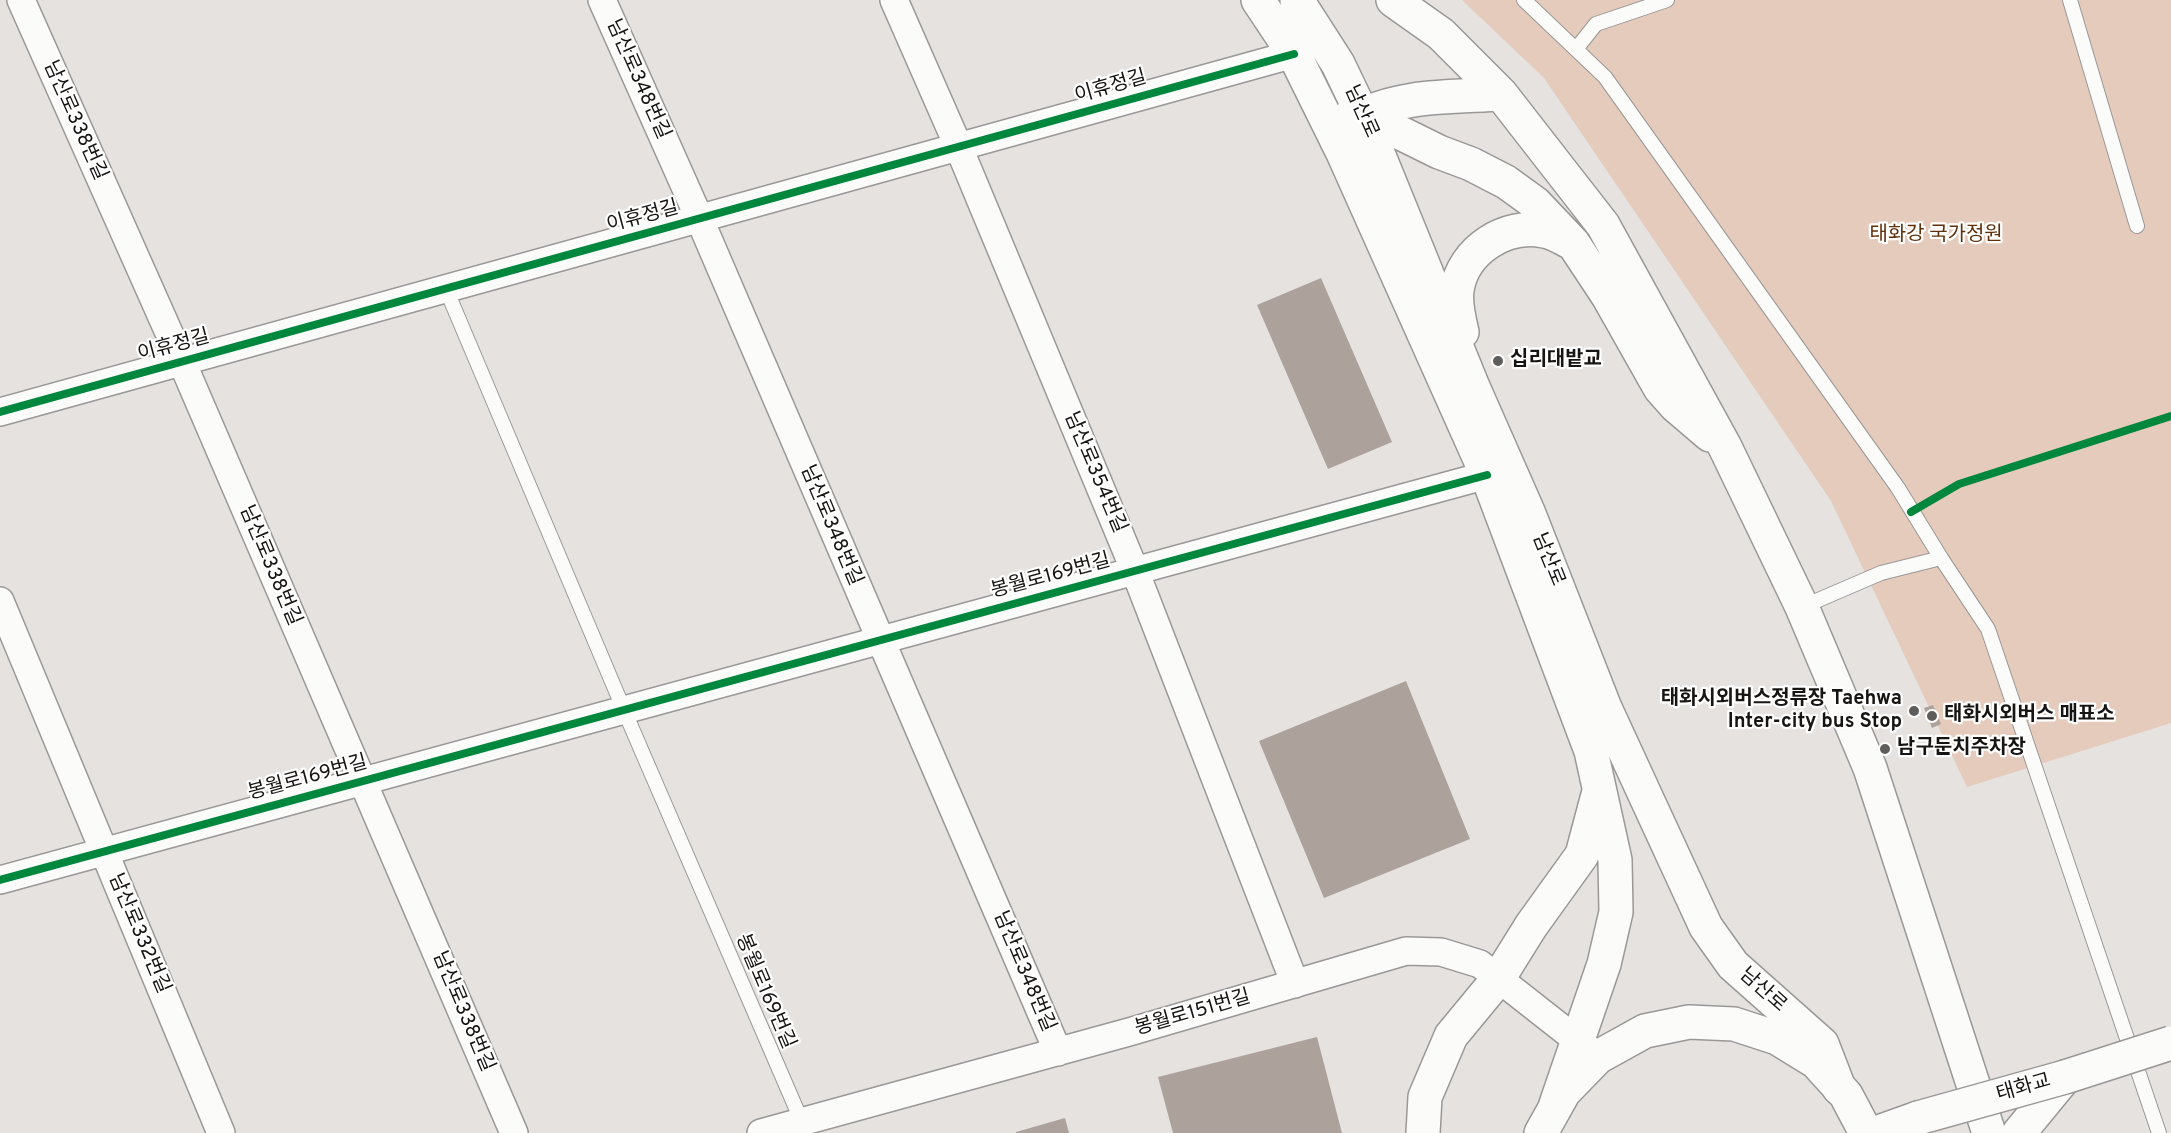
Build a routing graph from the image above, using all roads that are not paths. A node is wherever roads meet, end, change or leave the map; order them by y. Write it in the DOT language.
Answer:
graph roads {
  1 [pos="21,0"];
  2 [pos="602,0"];
  3 [pos="894,0"];
  4 [pos="1258,0"];
  5 [pos="1297,0"];
  6 [pos="1393,0"];
  7 [pos="1524,0"];
  8 [pos="1667,0"];
  9 [pos="2070,0"];
  10 [pos="1576,48"];
  11 [pos="1300,66"];
  12 [pos="1501,94"];
  13 [pos="1362,114"];
  14 [pos="958,148"];
  15 [pos="1343,153"];
  16 [pos="700,220"];
  17 [pos="2137,226"];
  18 [pos="1573,243"];
  19 [pos="446,289"];
  20 [pos="182,362"];
  21 [pos="1473,387"];
  22 [pos="0,412"];
  23 [pos="1725,447"];
  24 [pos="1487,475"];
  25 [pos="1941,558"];
  26 [pos="1135,571"];
  27 [pos="0,601"];
  28 [pos="1803,607"];
  29 [pos="879,640"];
  30 [pos="624,710"];
  31 [pos="362,782"];
  32 [pos="1600,791"];
  33 [pos="104,852"];
  34 [pos="0,880"];
  35 [pos="1498,979"];
  36 [pos="1295,984"];
  37 [pos="2171,1043"];
  38 [pos="1587,1049"];
  39 [pos="1058,1052"];
  40 [pos="2065,1077"];
  41 [pos="1840,1089"];
  42 [pos="802,1122"];
  43 [pos="1545,1124"];
  44 [pos="221,1133"];
  45 [pos="514,1133"];
  46 [pos="761,1133"];
  47 [pos="1423,1133"];
  48 [pos="1866,1133"];
  49 [pos="1876,1133"];
  50 [pos="1989,1133"];
  51 [pos="2019,1133"];
  52 [pos="2159,1133"];
  1 -- 20 [label="street, 남산로338번길"];
  2 -- 16 [label="street, 남산로348번길"];
  3 -- 14 [label="street, 남산로354번길"];
  4 -- 11 [label="main road, 남산로"];
  5 -- 13 [label="main road, 남산로"];
  6 -- 12 [label="main road"];
  7 -- 10 [label="lane"];
  8 -- 10 [label="lane"];
  9 -- 17 [label="lane"];
  10 -- 25 [label="lane"];
  11 -- 13 [label="main road"];
  11 -- 14 [label="street, 이휴정길"];
  11 -- 15 [label="main road, 남산로"];
  12 -- 13 [label="main road"];
  12 -- 23 [label="main road"];
  13 -- 15 [label="main road"];
  13 -- 18 [label="main road"];
  13 -- 21 [label="main road, 남산로"];
  14 -- 16 [label="street, 이휴정길"];
  14 -- 26 [label="street, 남산로354번길"];
  15 -- 24 [label="main road, 남산로"];
  16 -- 19 [label="street, 이휴정길"];
  16 -- 29 [label="street, 남산로348번길"];
  18 -- 21 [label="main road"];
  18 -- 23 [label="main road"];
  19 -- 20 [label="street, 이휴정길"];
  19 -- 30 [label="lane, 봉월로169번길"];
  20 -- 22 [label="street, 이휴정길"];
  20 -- 31 [label="street, 남산로338번길"];
  21 -- 41 [label="main road, 남산로"];
  23 -- 28 [label="main road"];
  24 -- 26 [label="street, 봉월로169번길"];
  24 -- 32 [label="main road, 남산로"];
  25 -- 28 [label="lane"];
  25 -- 52 [label="lane"];
  26 -- 29 [label="street, 봉월로169번길"];
  26 -- 36 [label="street, 남산로354번길"];
  27 -- 33 [label="street, 남산로332번길"];
  28 -- 50 [label="main road"];
  29 -- 30 [label="street, 봉월로169번길"];
  29 -- 39 [label="street, 남산로348번길"];
  30 -- 31 [label="street, 봉월로169번길"];
  30 -- 42 [label="lane, 봉월로169번길"];
  31 -- 33 [label="street, 봉월로169번길"];
  31 -- 45 [label="street, 남산로338번길"];
  32 -- 35 [label="main road"];
  32 -- 38 [label="main road, 남산로"];
  33 -- 34 [label="street, 봉월로169번길"];
  33 -- 44 [label="street, 남산로332번길"];
  35 -- 36 [label="street, 봉월로151번길"];
  35 -- 38 [label="street, 봉월로151번길"];
  35 -- 47 [label="main road"];
  36 -- 39 [label="street, 봉월로151번길"];
  37 -- 40 [label="main road, 태화교, bridge"];
  38 -- 41 [label="main road"];
  38 -- 43 [label="main road"];
  39 -- 42 [label="street, 봉월로151번길"];
  40 -- 49 [label="main road, 태화교, bridge"];
  40 -- 51 [label="main road"];
  41 -- 48 [label="main road"];
  42 -- 46 [label="street, 봉월로151번길"];
}
